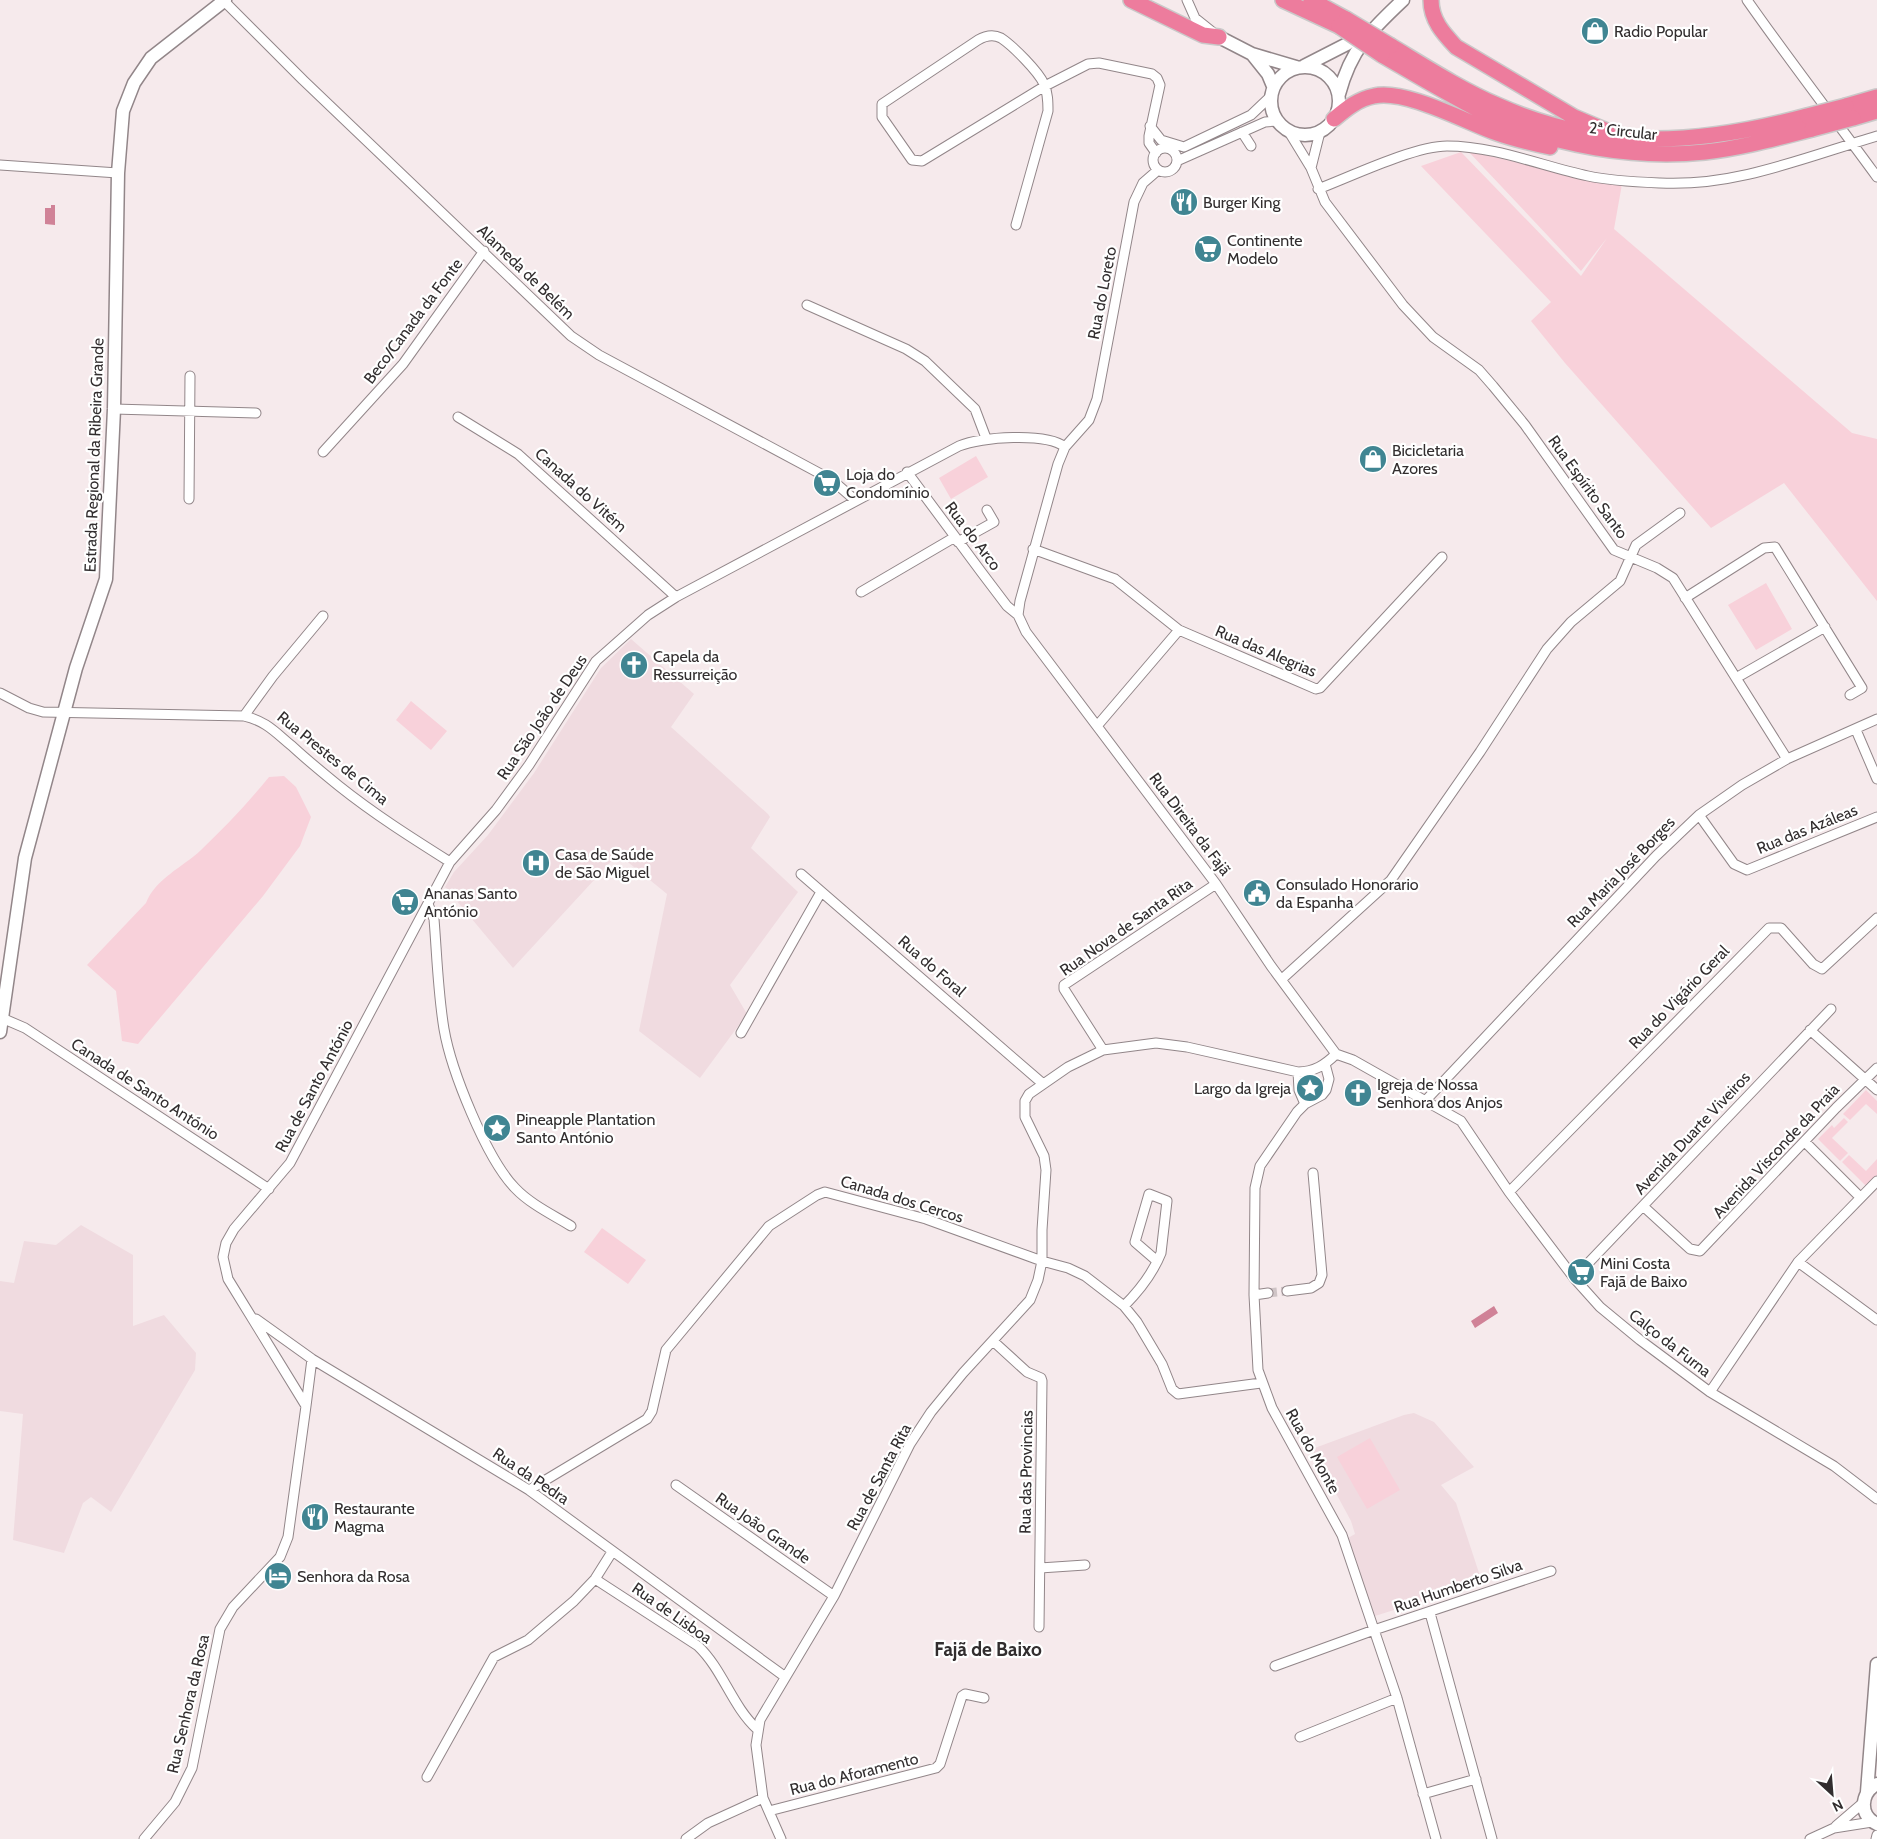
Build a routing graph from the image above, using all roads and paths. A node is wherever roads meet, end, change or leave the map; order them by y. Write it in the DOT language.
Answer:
graph roads {
  1 [pos="224,0"];
  2 [pos="1131,0"];
  3 [pos="1187,0"];
  4 [pos="1283,0"];
  5 [pos="1311,0"];
  6 [pos="1393,0"];
  7 [pos="1403,0"];
  8 [pos="1432,0"];
  9 [pos="1747,0"];
  10 [pos="1343,22"];
  11 [pos="1219,37"];
  12 [pos="1387,50"];
  13 [pos="1252,54"];
  14 [pos="1300,67"];
  15 [pos="1045,86"];
  16 [pos="1272,91"];
  17 [pos="1339,94"];
  18 [pos="1877,97"];
  19 [pos="1877,111"];
  20 [pos="1850,112"];
  21 [pos="1334,119"];
  22 [pos="1277,121"];
  23 [pos="1810,123"];
  24 [pos="1150,126"];
  25 [pos="1242,132"];
  26 [pos="1289,132"];
  27 [pos="1320,132"];
  28 [pos="1877,136"];
  29 [pos="1622,138"];
  30 [pos="1852,143"];
  31 [pos="1581,145"];
  32 [pos="1251,146"];
  33 [pos="1184,147"];
  34 [pos="1156,153"];
  35 [pos="1176,157"];
  36 [pos="0,165"];
  37 [pos="1311,168"];
  38 [pos="1158,170"];
  39 [pos="118,172"];
  40 [pos="1877,177"];
  41 [pos="1318,189"];
  42 [pos="1016,225"];
  43 [pos="484,251"];
  44 [pos="807,305"];
  45 [pos="190,376"];
  46 [pos="114,409"];
  47 [pos="190,412"];
  48 [pos="256,413"];
  49 [pos="458,417"];
  50 [pos="986,438"];
  51 [pos="1065,447"];
  52 [pos="323,452"];
  53 [pos="907,472"];
  54 [pos="189,499"];
  55 [pos="855,500"];
  56 [pos="987,510"];
  57 [pos="1680,513"];
  58 [pos="957,540"];
  59 [pos="1033,549"];
  60 [pos="1442,557"];
  61 [pos="1630,557"];
  62 [pos="861,592"];
  63 [pos="676,597"];
  64 [pos="1685,598"];
  65 [pos="323,616"];
  66 [pos="1018,616"];
  67 [pos="1824,627"];
  68 [pos="1179,630"];
  69 [pos="1736,678"];
  70 [pos="0,693"];
  71 [pos="1850,695"];
  72 [pos="65,712"];
  73 [pos="244,716"];
  74 [pos="1877,719"];
  75 [pos="1097,726"];
  76 [pos="1856,730"];
  77 [pos="1787,759"];
  78 [pos="1877,779"];
  79 [pos="1699,815"];
  80 [pos="1877,817"];
  81 [pos="450,862"];
  82 [pos="801,874"];
  83 [pos="1216,884"];
  84 [pos="821,892"];
  85 [pos="428,904"];
  86 [pos="1877,918"];
  87 [pos="1282,980"];
  88 [pos="2,1004"];
  89 [pos="1831,1009"];
  90 [pos="2,1018"];
  91 [pos="1810,1030"];
  92 [pos="0,1032"];
  93 [pos="741,1032"];
  94 [pos="1103,1050"];
  95 [pos="1336,1054"];
  96 [pos="1325,1064"];
  97 [pos="1877,1068"];
  98 [pos="1298,1072"];
  99 [pos="1865,1079"];
  100 [pos="1042,1083"];
  101 [pos="1877,1090"];
  102 [pos="1427,1100"];
  103 [pos="1305,1104"];
  104 [pos="1805,1142"];
  105 [pos="1313,1173"];
  106 [pos="1877,1181"];
  107 [pos="269,1189"];
  108 [pos="1509,1192"];
  109 [pos="1860,1197"];
  110 [pos="1644,1206"];
  111 [pos="571,1226"];
  112 [pos="1042,1261"];
  113 [pos="1158,1261"];
  114 [pos="1798,1262"];
  115 [pos="1574,1278"];
  116 [pos="1287,1291"];
  117 [pos="1268,1293"];
  118 [pos="1254,1295"];
  119 [pos="1124,1306"];
  120 [pos="252,1316"];
  121 [pos="1877,1320"];
  122 [pos="993,1341"];
  123 [pos="312,1359"];
  124 [pos="1261,1383"];
  125 [pos="1710,1392"];
  126 [pos="306,1406"];
  127 [pos="676,1485"];
  128 [pos="529,1490"];
  129 [pos="1877,1499"];
  130 [pos="612,1552"];
  131 [pos="1085,1566"];
  132 [pos="1040,1568"];
  133 [pos="1551,1571"];
  134 [pos="595,1579"];
  135 [pos="834,1596"];
  136 [pos="1430,1613"];
  137 [pos="1038,1627"];
  138 [pos="1374,1630"];
  139 [pos="1877,1664"];
  140 [pos="1275,1666"];
  141 [pos="784,1676"];
  142 [pos="984,1698"];
  143 [pos="1397,1698"];
  144 [pos="1875,1712"];
  145 [pos="757,1729"];
  146 [pos="1300,1737"];
  147 [pos="1871,1744"];
  148 [pos="1877,1756"];
  149 [pos="427,1777"];
  150 [pos="1476,1778"];
  151 [pos="1869,1793"];
  152 [pos="1423,1794"];
  153 [pos="763,1798"];
  154 [pos="769,1811"];
  155 [pos="1875,1823"];
  156 [pos="1834,1828"];
  157 [pos="1877,1835"];
  158 [pos="144,1839"];
  159 [pos="686,1839"];
  160 [pos="781,1839"];
  161 [pos="1436,1839"];
  162 [pos="1492,1839"];
  163 [pos="1810,1839"];
  164 [pos="1876,1839"];
  1 -- 39 [label="main road, Estrada Regional da Ribeira Grande"];
  1 -- 43 [label="street, Alameda de Belém"];
  2 -- 11 [label="highway"];
  3 -- 11 [label="street"];
  4 -- 10 [label="highway"];
  5 -- 10 [label="highway"];
  6 -- 14 [label="main road"];
  7 -- 17 [label="main road"];
  8 -- 29 [label="highway"];
  9 -- 30 [label="street"];
  10 -- 12 [label="highway, bridge"];
  11 -- 13 [label="main road"];
  12 -- 29 [label="highway, 2ª Circular"];
  12 -- 31 [label="highway, 2ª Circular"];
  13 -- 14 [label="main road"];
  13 -- 16 [label="main road"];
  14 -- 16 [label="main road"];
  14 -- 17 [label="main road"];
  15 -- 15 [label="street"];
  15 -- 24 [label="street"];
  15 -- 42 [label="street"];
  16 -- 22 [label="main road"];
  16 -- 33 [label="street"];
  17 -- 21 [label="main road"];
  18 -- 20 [label="highway, 2ª Circular"];
  19 -- 20 [label="highway, 2ª Circular"];
  20 -- 23 [label="highway, 2ª Circular, bridge"];
  21 -- 27 [label="main road"];
  21 -- 31 [label="highway"];
  22 -- 25 [label="street"];
  22 -- 26 [label="main road"];
  23 -- 29 [label="highway, 2ª Circular"];
  23 -- 31 [label="highway, 2ª Circular"];
  24 -- 33 [label="street"];
  24 -- 34 [label="street"];
  25 -- 32 [label="street"];
  25 -- 35 [label="street"];
  26 -- 27 [label="main road"];
  26 -- 37 [label="street, Rua Espírito Santo"];
  27 -- 37 [label="street"];
  28 -- 30 [label="street"];
  30 -- 40 [label="street"];
  30 -- 41 [label="street"];
  33 -- 35 [label="street"];
  34 -- 35 [label="street"];
  34 -- 38 [label="street"];
  35 -- 38 [label="street"];
  36 -- 39 [label="street"];
  37 -- 41 [label="street, Rua Espírito Santo"];
  38 -- 51 [label="street, Rua do Loreto"];
  39 -- 46 [label="main road, Estrada Regional da Ribeira Grande"];
  41 -- 61 [label="street, Rua Espírito Santo"];
  43 -- 52 [label="street, Beco/Canada da Fonte"];
  43 -- 55 [label="street, Alameda de Belém"];
  44 -- 50 [label="street"];
  45 -- 47 [label="street"];
  46 -- 47 [label="street"];
  46 -- 72 [label="main road, Estrada Regional da Ribeira Grande"];
  47 -- 48 [label="street"];
  47 -- 54 [label="street"];
  49 -- 63 [label="street, Canada do Vitém"];
  50 -- 51 [label="street, Rua São João de Deus"];
  50 -- 53 [label="street, Rua São João de Deus"];
  51 -- 59 [label="street"];
  53 -- 55 [label="street, Rua São João de Deus"];
  53 -- 58 [label="street, Rua do Arco"];
  55 -- 63 [label="street, Rua São João de Deus"];
  56 -- 58 [label="street"];
  57 -- 61 [label="street"];
  58 -- 62 [label="street"];
  58 -- 66 [label="street, Rua do Arco"];
  59 -- 66 [label="street"];
  59 -- 68 [label="street"];
  60 -- 68 [label="street, Rua das Alegrias"];
  61 -- 64 [label="street"];
  61 -- 87 [label="street, Rua Espírito Santo"];
  63 -- 81 [label="street, Rua São João de Deus"];
  64 -- 67 [label="street"];
  64 -- 69 [label="street"];
  65 -- 73 [label="street"];
  66 -- 75 [label="street, Rua Direita da Fajã"];
  67 -- 69 [label="street"];
  67 -- 71 [label="street"];
  68 -- 75 [label="street"];
  69 -- 77 [label="street"];
  70 -- 72 [label="street, Rua Prestes de Cima"];
  72 -- 73 [label="street, Rua Prestes de Cima"];
  72 -- 88 [label="main road, Estrada Regional da Ribeira Grande"];
  73 -- 81 [label="street, Rua Prestes de Cima"];
  74 -- 76 [label="street, Rua Maria José Borges"];
  75 -- 83 [label="street, Rua Direita da Fajã"];
  76 -- 77 [label="street, Rua Maria José Borges"];
  76 -- 78 [label="street"];
  77 -- 79 [label="street, Rua Maria José Borges"];
  79 -- 80 [label="street, Rua das Azáleas"];
  79 -- 102 [label="street, Rua Maria José Borges"];
  81 -- 85 [label="street, Rua de Santo António"];
  82 -- 84 [label="street, Rua do Foral"];
  83 -- 87 [label="street, Rua Direita da Fajã"];
  83 -- 94 [label="street, Rua Nova de Santa Rita"];
  84 -- 93 [label="street"];
  84 -- 100 [label="street, Rua do Foral"];
  85 -- 107 [label="street, Rua de Santo António"];
  85 -- 111 [label="street"];
  86 -- 108 [label="street, Rua do Vigário Geral"];
  87 -- 95 [label="street, Rua Direita da Fajã"];
  88 -- 90 [label="main road, Estrada Regional da Ribeira Grande"];
  89 -- 91 [label="street, Avenida Duarte Viveiros"];
  90 -- 92 [label="main road, Estrada Regional da Ribeira Grande"];
  90 -- 107 [label="street, Canada de Santo António"];
  91 -- 99 [label="street"];
  91 -- 110 [label="street, Avenida Duarte Viveiros"];
  94 -- 98 [label="street"];
  94 -- 100 [label="street"];
  95 -- 96 [label="street"];
  95 -- 102 [label="street, Calço da Furna"];
  96 -- 98 [label="street"];
  96 -- 103 [label="street, Rua do Monte"];
  97 -- 99 [label="street, Avenida Visconde da Praia"];
  98 -- 103 [label="street"];
  99 -- 101 [label="street"];
  99 -- 104 [label="street, Avenida Visconde da Praia"];
  100 -- 112 [label="street, Rua de Santa Rita"];
  102 -- 108 [label="street, Calço da Furna"];
  103 -- 118 [label="street, Rua do Monte"];
  104 -- 109 [label="street"];
  104 -- 110 [label="street, Avenida Visconde da Praia"];
  105 -- 116 [label="street"];
  106 -- 109 [label="street"];
  107 -- 120 [label="street, Rua de Santo António"];
  108 -- 115 [label="street, Calço da Furna"];
  109 -- 114 [label="street"];
  110 -- 115 [label="street, Avenida Duarte Viveiros"];
  112 -- 119 [label="street, Canada dos Cercos"];
  112 -- 122 [label="street, Rua de Santa Rita"];
  112 -- 128 [label="street, Canada dos Cercos"];
  113 -- 113 [label="street"];
  113 -- 119 [label="street"];
  114 -- 121 [label="street"];
  114 -- 125 [label="street"];
  115 -- 125 [label="street, Calço da Furna"];
  117 -- 118 [label="street"];
  118 -- 124 [label="street, Rua do Monte"];
  119 -- 124 [label="street, Canada dos Cercos"];
  120 -- 123 [label="street, Rua da Pedra"];
  120 -- 126 [label="street, Rua de Santo António"];
  122 -- 132 [label="street, Rua das Provincias"];
  122 -- 135 [label="street, Rua de Santa Rita"];
  123 -- 126 [label="street, Rua Senhora da Rosa"];
  123 -- 128 [label="street, Rua da Pedra"];
  124 -- 138 [label="street, Rua do Monte"];
  125 -- 129 [label="street, Calço da Furna"];
  126 -- 158 [label="street, Rua Senhora da Rosa"];
  127 -- 135 [label="street, Rua João Grande"];
  128 -- 130 [label="street, Rua da Pedra"];
  130 -- 134 [label="street"];
  130 -- 141 [label="street, Rua da Pedra"];
  131 -- 132 [label="street"];
  132 -- 137 [label="street, Rua das Provincias"];
  133 -- 136 [label="street, Rua Humberto Silva"];
  134 -- 145 [label="street, Rua de Lisboa"];
  134 -- 149 [label="street"];
  135 -- 141 [label="street, Rua de Santa Rita"];
  136 -- 138 [label="street, Rua Humberto Silva"];
  136 -- 150 [label="street"];
  138 -- 140 [label="street, Rua Humberto Silva"];
  138 -- 143 [label="street, Rua do Monte"];
  139 -- 144 [label="main road"];
  141 -- 145 [label="street, Rua de Santa Rita"];
  142 -- 154 [label="street, Rua do Aforamento"];
  143 -- 146 [label="street"];
  143 -- 152 [label="street, Rua do Monte"];
  144 -- 147 [label="main road"];
  145 -- 153 [label="street, Rua de Santa Rita"];
  147 -- 148 [label="main road"];
  147 -- 151 [label="main road"];
  150 -- 152 [label="street"];
  150 -- 162 [label="street"];
  151 -- 155 [label="main road"];
  151 -- 156 [label="street"];
  152 -- 161 [label="street, Rua do Monte"];
  153 -- 154 [label="street, Rua de Santa Rita"];
  153 -- 159 [label="street"];
  154 -- 160 [label="street, Rua de Santa Rita"];
  155 -- 156 [label="street"];
  156 -- 163 [label="street"];
  157 -- 164 [label="street"];
}
